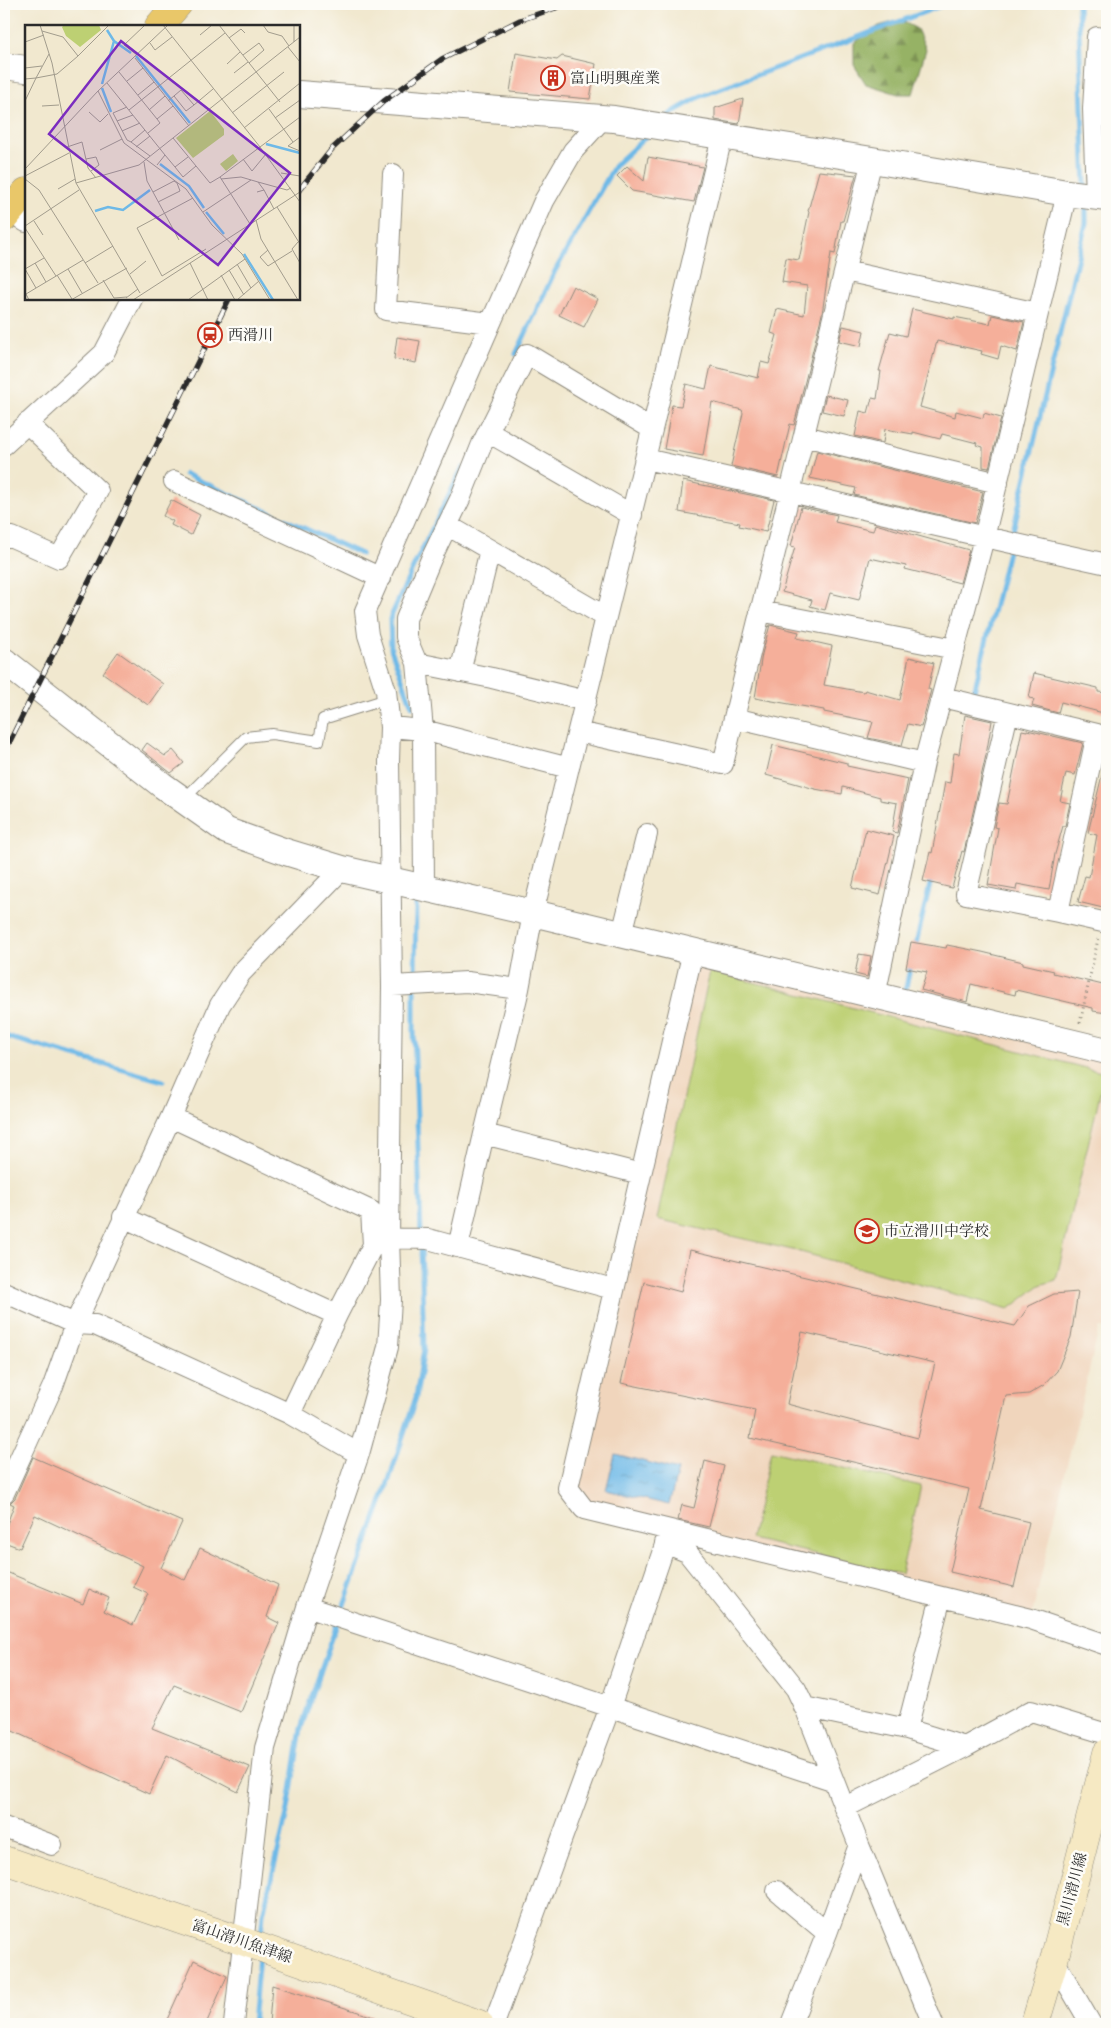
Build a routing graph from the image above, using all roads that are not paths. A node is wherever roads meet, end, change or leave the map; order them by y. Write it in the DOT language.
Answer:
graph roads {
  1 [pos="178,4"];
  2 [pos="160,25"];
  3 [pos="1107,39"];
  4 [pos="4,66"];
  5 [pos="25,69"];
  6 [pos="300,94"];
  7 [pos="608,118"];
  8 [pos="722,137"];
  9 [pos="872,160"];
  10 [pos="393,174"];
  11 [pos="1067,193"];
  12 [pos="1101,197"];
  13 [pos="845,270"];
  14 [pos="131,300"];
  15 [pos="1038,313"];
  16 [pos="490,323"];
  17 [pos="28,423"];
  18 [pos="652,428"];
  19 [pos="488,432"];
  20 [pos="804,436"];
  21 [pos="4,445"];
  22 [pos="645,459"];
  23 [pos="174,481"];
  24 [pos="998,483"];
  25 [pos="790,491"];
  26 [pos="632,515"];
  27 [pos="448,525"];
  28 [pos="4,537"];
  29 [pos="984,538"];
  30 [pos="490,550"];
  31 [pos="1107,564"];
  32 [pos="381,578"];
  33 [pos="760,611"];
  34 [pos="606,617"];
  35 [pos="954,649"];
  36 [pos="4,661"];
  37 [pos="417,663"];
  38 [pos="460,672"];
  39 [pos="942,697"];
  40 [pos="387,699"];
  41 [pos="586,701"];
  42 [pos="1008,713"];
  43 [pos="734,718"];
  44 [pos="390,727"];
  45 [pos="423,730"];
  46 [pos="578,732"];
  47 [pos="924,763"];
  48 [pos="569,768"];
  49 [pos="183,800"];
  50 [pos="647,834"];
  51 [pos="342,869"];
  52 [pos="393,880"];
  53 [pos="424,887"];
  54 [pos="533,912"];
  55 [pos="1058,912"];
  56 [pos="1104,922"];
  57 [pos="622,934"];
  58 [pos="693,951"];
  59 [pos="392,986"];
  60 [pos="519,989"];
  61 [pos="875,996"];
  62 [pos="1107,1051"];
  63 [pos="171,1117"];
  64 [pos="484,1134"];
  65 [pos="641,1174"];
  66 [pos="123,1217"];
  67 [pos="389,1238"];
  68 [pos="458,1248"];
  69 [pos="613,1289"];
  70 [pos="4,1292"];
  71 [pos="337,1315"];
  72 [pos="75,1324"];
  73 [pos="290,1414"];
  74 [pos="359,1454"];
  75 [pos="4,1493"];
  76 [pos="667,1536"];
  77 [pos="941,1597"];
  78 [pos="307,1607"];
  79 [pos="1107,1645"];
  80 [pos="804,1706"];
  81 [pos="610,1707"];
  82 [pos="907,1729"];
  83 [pos="1107,1734"];
  84 [pos="965,1747"];
  85 [pos="1107,1753"];
  86 [pos="832,1780"];
  87 [pos="844,1808"];
  88 [pos="4,1827"];
  89 [pos="52,1845"];
  90 [pos="859,1845"];
  91 [pos="4,1860"];
  92 [pos="776,1891"];
  93 [pos="826,1933"];
  94 [pos="242,1941"];
  95 [pos="1054,1960"];
  96 [pos="234,2024"];
  97 [pos="479,2024"];
  98 [pos="494,2024"];
  99 [pos="791,2024"];
  100 [pos="933,2024"];
  101 [pos="1035,2024"];
  102 [pos="1092,2024"];
  1 -- 2 [label="main road"];
  3 -- 12 [label="street"];
  4 -- 5 [label="street"];
  6 -- 7 [label="street"];
  7 -- 8 [label="street"];
  7 -- 16 [label="street"];
  8 -- 9 [label="street"];
  8 -- 18 [label="street"];
  9 -- 11 [label="street"];
  9 -- 13 [label="street"];
  10 -- 16 [label="street"];
  11 -- 12 [label="street"];
  11 -- 15 [label="street"];
  13 -- 15 [label="street"];
  13 -- 20 [label="street"];
  14 -- 17 [label="street"];
  15 -- 24 [label="street"];
  16 -- 32 [label="street"];
  17 -- 21 [label="street"];
  17 -- 28 [label="street"];
  18 -- 19 [label="street"];
  18 -- 22 [label="street"];
  19 -- 26 [label="street"];
  19 -- 27 [label="street"];
  20 -- 24 [label="street"];
  20 -- 25 [label="street"];
  22 -- 25 [label="street"];
  22 -- 26 [label="street"];
  23 -- 32 [label="street"];
  24 -- 29 [label="street"];
  25 -- 29 [label="street"];
  25 -- 33 [label="street"];
  26 -- 34 [label="street"];
  27 -- 30 [label="street"];
  27 -- 37 [label="street"];
  29 -- 31 [label="street"];
  29 -- 35 [label="street"];
  30 -- 34 [label="street"];
  30 -- 38 [label="street"];
  32 -- 40 [label="street"];
  33 -- 35 [label="street"];
  33 -- 43 [label="street"];
  34 -- 41 [label="street"];
  35 -- 39 [label="street"];
  36 -- 49 [label="street"];
  37 -- 38 [label="street"];
  37 -- 45 [label="street"];
  38 -- 41 [label="street"];
  39 -- 42 [label="street"];
  39 -- 47 [label="street"];
  40 -- 44 [label="street"];
  40 -- 49 [label="lane"];
  41 -- 46 [label="street"];
  42 -- 55 [label="street"];
  42 -- 55 [label="street"];
  43 -- 46 [label="street"];
  43 -- 47 [label="street"];
  44 -- 45 [label="street"];
  44 -- 52 [label="street"];
  45 -- 48 [label="street"];
  45 -- 53 [label="street"];
  46 -- 48 [label="street"];
  47 -- 61 [label="street"];
  48 -- 54 [label="street"];
  49 -- 51 [label="street"];
  50 -- 57 [label="street"];
  51 -- 52 [label="street"];
  51 -- 63 [label="street"];
  52 -- 53 [label="street"];
  52 -- 59 [label="street"];
  53 -- 54 [label="street"];
  54 -- 57 [label="street"];
  54 -- 60 [label="street"];
  55 -- 56 [label="street"];
  57 -- 58 [label="street"];
  58 -- 61 [label="street"];
  58 -- 65 [label="street"];
  59 -- 60 [label="street"];
  59 -- 67 [label="street"];
  60 -- 64 [label="street"];
  61 -- 62 [label="street"];
  63 -- 66 [label="street"];
  63 -- 71 [label="street"];
  64 -- 65 [label="street"];
  64 -- 68 [label="street"];
  65 -- 69 [label="street"];
  66 -- 71 [label="street"];
  66 -- 72 [label="street"];
  67 -- 68 [label="street"];
  67 -- 74 [label="street"];
  68 -- 69 [label="street"];
  69 -- 76 [label="street"];
  70 -- 72 [label="street"];
  71 -- 73 [label="street"];
  72 -- 73 [label="street"];
  72 -- 75 [label="street"];
  73 -- 74 [label="street"];
  74 -- 78 [label="street"];
  76 -- 77 [label="street"];
  76 -- 80 [label="street"];
  76 -- 81 [label="street"];
  77 -- 79 [label="street"];
  77 -- 82 [label="street"];
  78 -- 81 [label="street"];
  78 -- 94 [label="street"];
  80 -- 82 [label="street"];
  80 -- 86 [label="street"];
  81 -- 86 [label="street"];
  81 -- 98 [label="street"];
  82 -- 84 [label="street"];
  83 -- 84 [label="street"];
  84 -- 87 [label="street"];
  85 -- 95 [label="main road, 黒川滑川線"];
  86 -- 87 [label="street"];
  87 -- 90 [label="street"];
  88 -- 89 [label="street"];
  90 -- 93 [label="street"];
  90 -- 100 [label="street"];
  91 -- 94 [label="main road, 富山滑川魚津線"];
  92 -- 93 [label="street"];
  93 -- 99 [label="street"];
  94 -- 96 [label="street"];
  94 -- 97 [label="main road, 富山滑川魚津線"];
  95 -- 101 [label="main road, 黒川滑川線"];
  95 -- 102 [label="street"];
}
